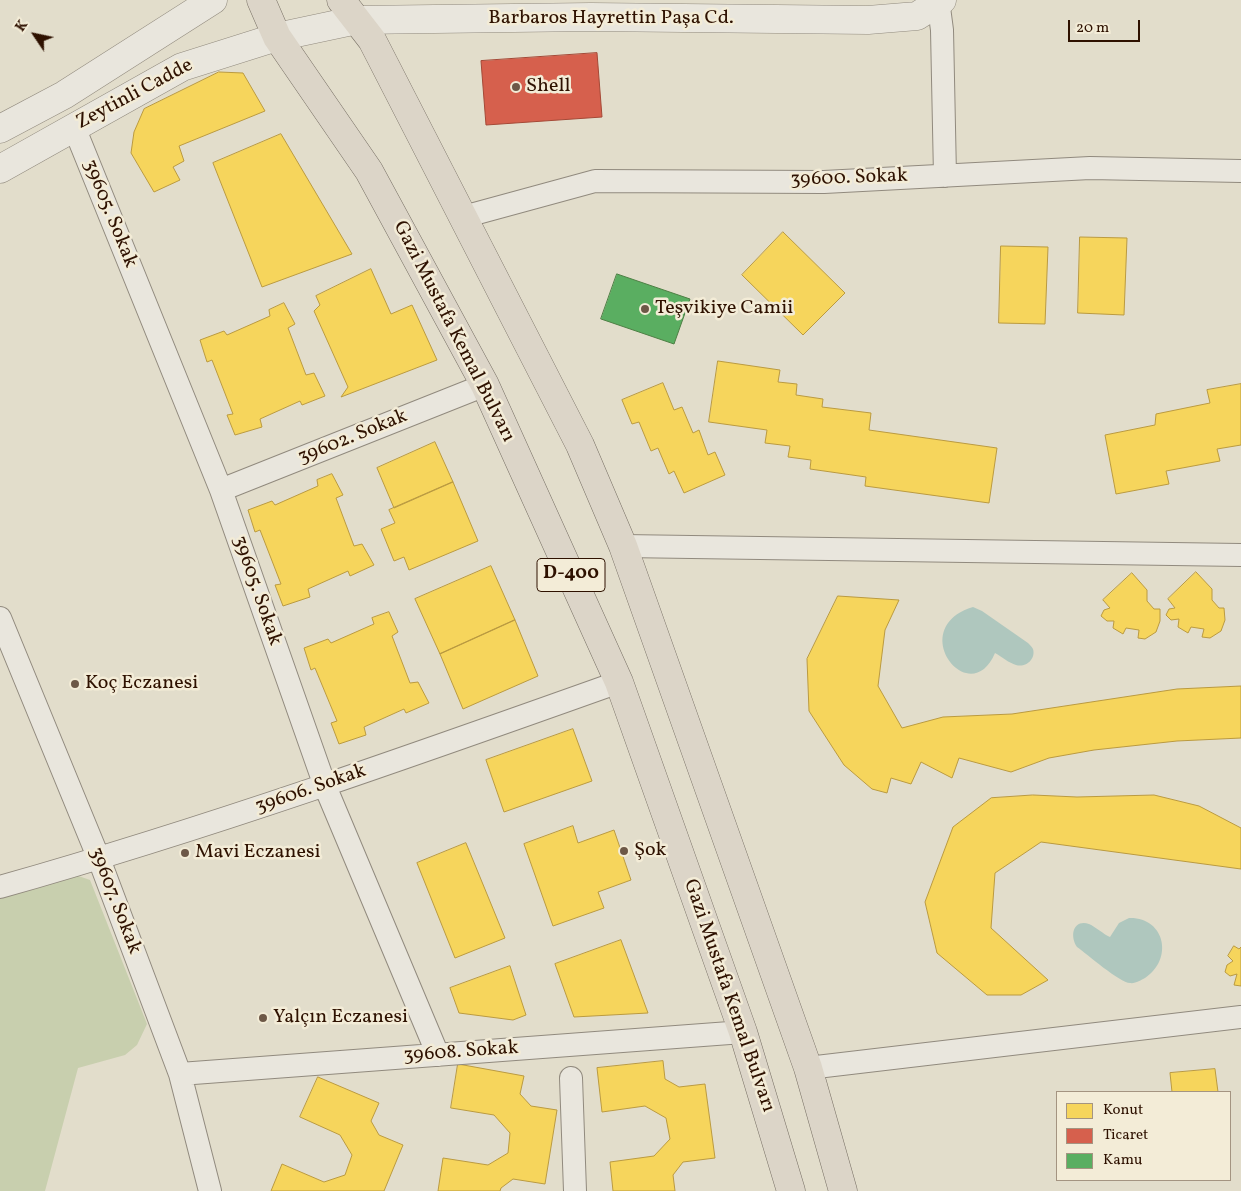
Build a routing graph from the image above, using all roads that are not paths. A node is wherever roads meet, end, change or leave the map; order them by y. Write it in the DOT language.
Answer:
graph roads {
  1 [pos="213,0"];
  2 [pos="261,0"];
  3 [pos="939,1"];
  4 [pos="349,10"];
  5 [pos="277,37"];
  6 [pos="74,127"];
  7 [pos="0,129"];
  8 [pos="0,168"];
  9 [pos="1241,171"];
  10 [pos="945,176"];
  11 [pos="462,217"];
  12 [pos="485,385"];
  13 [pos="220,490"];
  14 [pos="623,546"];
  15 [pos="1241,554"];
  16 [pos="0,618"];
  17 [pos="5,645"];
  18 [pos="619,682"];
  19 [pos="325,786"];
  20 [pos="99,859"];
  21 [pos="0,887"];
  22 [pos="1241,1017"];
  23 [pos="743,1032"];
  24 [pos="438,1055"];
  25 [pos="808,1068"];
  26 [pos="180,1074"];
  27 [pos="571,1078"];
  28 [pos="210,1191"];
  29 [pos="575,1191"];
  30 [pos="791,1191"];
  31 [pos="843,1191"];
  1 -- 7 [label="street, Zeytinli Cadde"];
  2 -- 5 [label="highway, Gazi Mustafa Kemal Bulvarı / D-400"];
  3 -- 4 [label="street, Barbaros Hayrettin Paşa Cd."];
  3 -- 10 [label="street"];
  4 -- 5 [label="street, Barbaros Hayrettin Paşa Cd."];
  4 -- 11 [label="highway, D-400"];
  5 -- 6 [label="street, Zeytinli Cadde"];
  5 -- 12 [label="highway, Gazi Mustafa Kemal Bulvarı / D-400"];
  6 -- 8 [label="street, Zeytinli Cadde"];
  6 -- 13 [label="street, 39605. Sokak"];
  9 -- 10 [label="street, 39600. Sokak"];
  10 -- 11 [label="street, 39600. Sokak"];
  11 -- 14 [label="highway, D-400"];
  12 -- 13 [label="street, 39602. Sokak"];
  12 -- 18 [label="highway, Gazi Mustafa Kemal Bulvarı / D-400"];
  13 -- 19 [label="street, 39605. Sokak"];
  14 -- 15 [label="street"];
  14 -- 25 [label="highway, D-400"];
  16 -- 17 [label="street, 39607. Sokak"];
  17 -- 20 [label="street, 39607. Sokak"];
  18 -- 19 [label="street, 39606. Sokak"];
  18 -- 23 [label="highway, Gazi Mustafa Kemal Bulvarı / D-400"];
  19 -- 20 [label="street, 39606. Sokak"];
  19 -- 24 [label="street, 39605. Sokak"];
  20 -- 21 [label="street, 39606. Sokak"];
  20 -- 26 [label="street, 39607. Sokak"];
  22 -- 25 [label="street"];
  23 -- 24 [label="street, 39608. Sokak"];
  23 -- 30 [label="highway, Gazi Mustafa Kemal Bulvarı / D-400"];
  24 -- 26 [label="street, 39608. Sokak"];
  25 -- 31 [label="highway, D-400"];
  26 -- 28 [label="street, 39607. Sokak"];
  27 -- 29 [label="street"];
}
